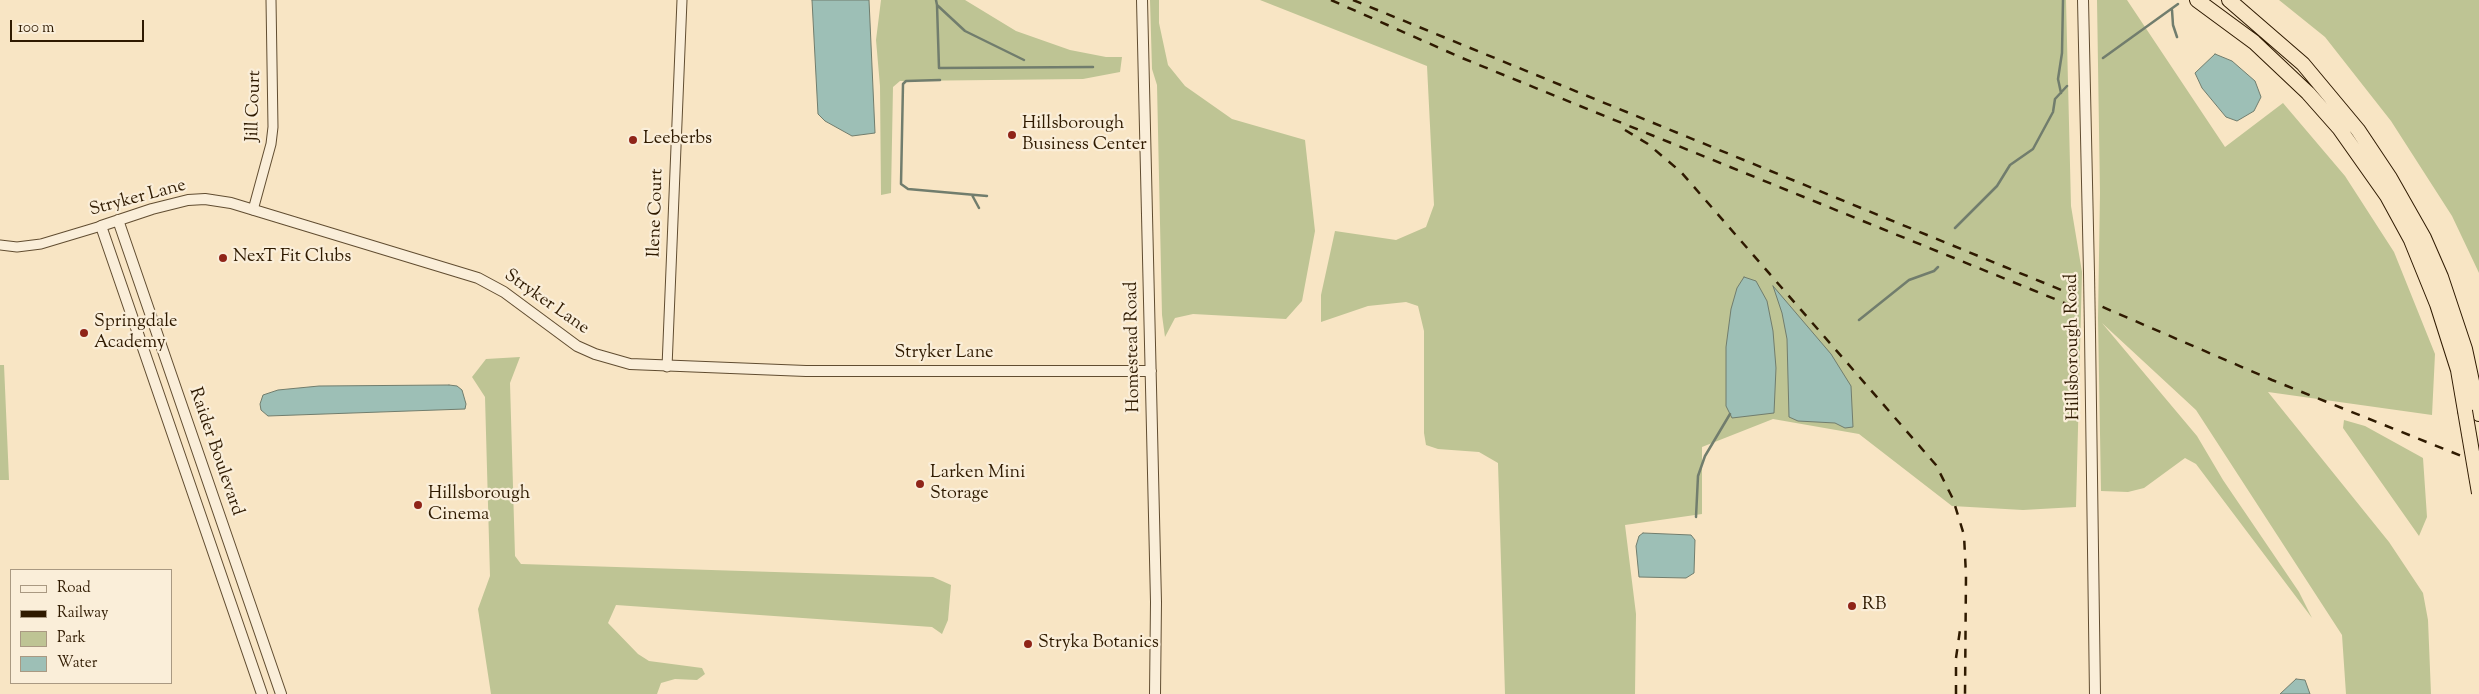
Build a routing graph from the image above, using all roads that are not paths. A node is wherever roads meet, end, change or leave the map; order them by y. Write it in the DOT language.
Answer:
graph roads {
  1 [pos="271,0"];
  2 [pos="682,0"];
  3 [pos="1142,0"];
  4 [pos="2084,0"];
  5 [pos="2197,0"];
  6 [pos="2229,0"];
  7 [pos="253,210"];
  8 [pos="118,220"];
  9 [pos="101,226"];
  10 [pos="0,244"];
  11 [pos="667,367"];
  12 [pos="1151,371"];
  13 [pos="2474,413"];
  14 [pos="2479,493"];
  15 [pos="262,694"];
  16 [pos="281,694"];
  17 [pos="1155,694"];
  18 [pos="2095,694"];
  1 -- 7 [label="street, Jill Court"];
  2 -- 11 [label="street, Ilene Court"];
  3 -- 12 [label="street, Homestead Road"];
  4 -- 18 [label="street, Hillsborough Road, bridge"];
  5 -- 13 [label="highway"];
  6 -- 13 [label="highway"];
  7 -- 8 [label="street, Stryker Lane"];
  7 -- 11 [label="street, Stryker Lane"];
  8 -- 9 [label="street, Stryker Lane"];
  8 -- 16 [label="street, Raider Boulevard"];
  9 -- 10 [label="street, Stryker Lane"];
  9 -- 15 [label="street, Raider Boulevard"];
  11 -- 12 [label="street, Stryker Lane"];
  12 -- 17 [label="street, Homestead Road"];
  13 -- 14 [label="highway, bridge"];
}
